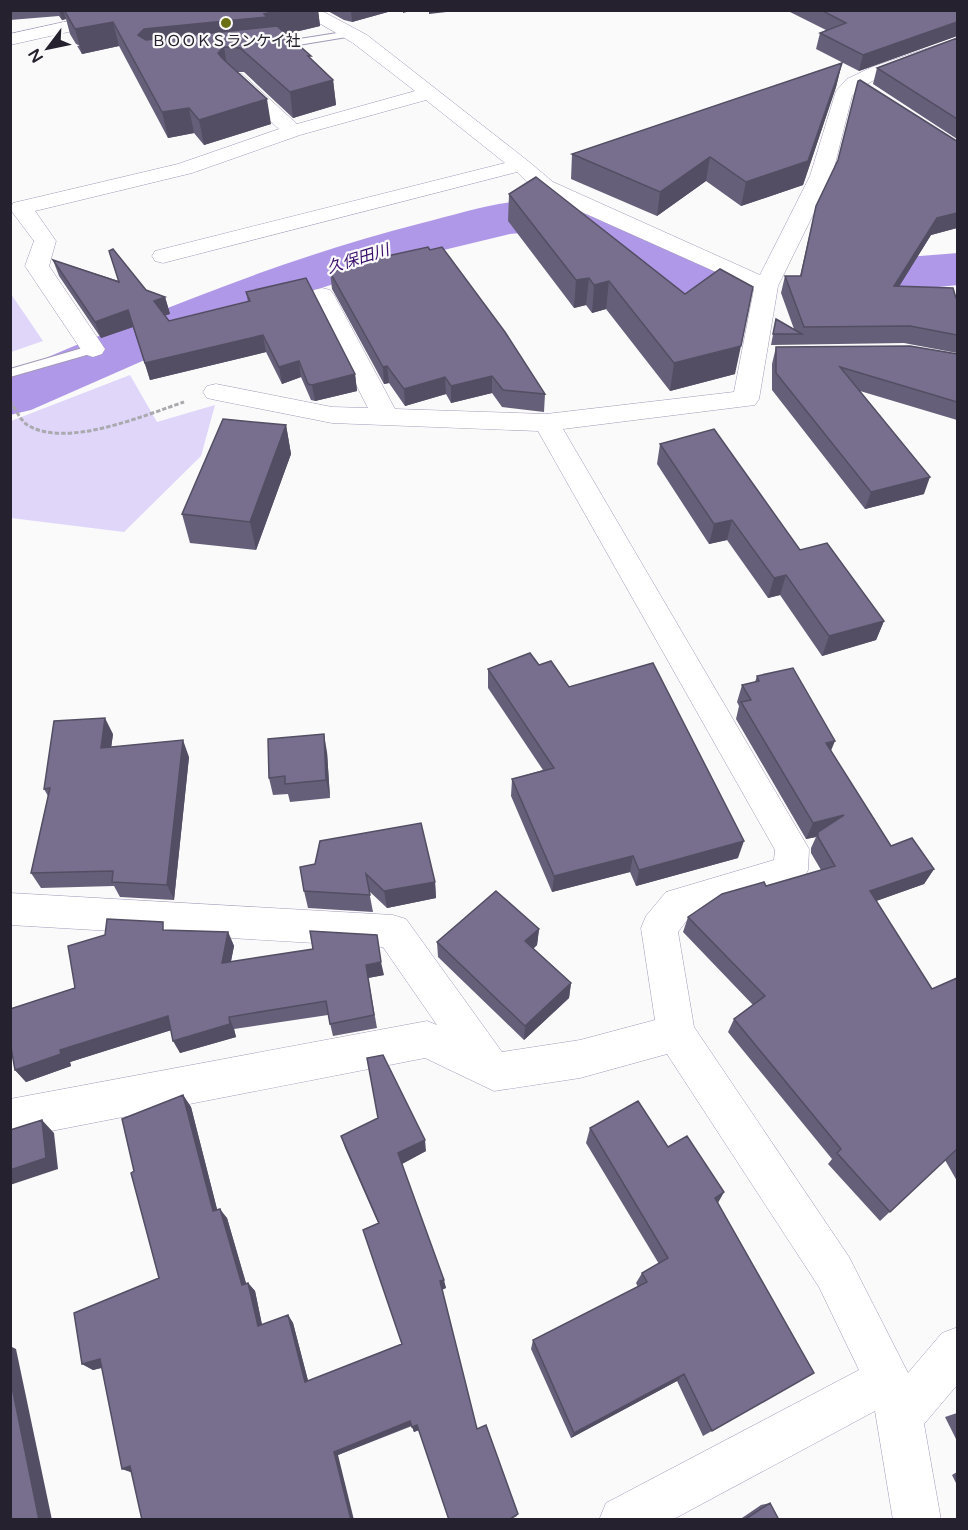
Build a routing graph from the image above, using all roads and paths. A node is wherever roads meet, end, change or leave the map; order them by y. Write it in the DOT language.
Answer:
graph roads {
  1 [pos="144,10"];
  2 [pos="306,10"];
  3 [pos="350,34"];
  4 [pos="10,40"];
  5 [pos="957,44"];
  6 [pos="261,47"];
  7 [pos="235,78"];
  8 [pos="431,93"];
  9 [pos="293,131"];
  10 [pos="521,165"];
  11 [pos="163,256"];
  12 [pos="766,286"];
  13 [pos="322,295"];
  14 [pos="93,349"];
  15 [pos="10,373"];
  16 [pos="216,392"];
  17 [pos="10,401"];
  18 [pos="386,417"];
  19 [pos="546,423"];
  20 [pos="10,909"];
  21 [pos="676,1034"];
  22 [pos="494,1072"];
  23 [pos="10,1119"];
  24 [pos="957,1349"];
  25 [pos="894,1398"];
  26 [pos="623,1520"];
  27 [pos="917,1520"];
  1 -- 4 [label="street"];
  2 -- 3 [label="street"];
  3 -- 6 [label="lane"];
  3 -- 8 [label="street"];
  5 -- 12 [label="street"];
  7 -- 9 [label="street"];
  8 -- 9 [label="street"];
  8 -- 10 [label="street"];
  9 -- 14 [label="street"];
  10 -- 11 [label="street"];
  10 -- 12 [label="street"];
  12 -- 19 [label="street"];
  13 -- 18 [label="street"];
  14 -- 15 [label="lane"];
  16 -- 17 [label="path"];
  16 -- 18 [label="street"];
  18 -- 19 [label="street"];
  19 -- 21 [label="street"];
  20 -- 22 [label="street"];
  21 -- 22 [label="street"];
  21 -- 25 [label="street"];
  22 -- 23 [label="street"];
  24 -- 25 [label="street"];
  25 -- 26 [label="street"];
  25 -- 27 [label="street"];
}
